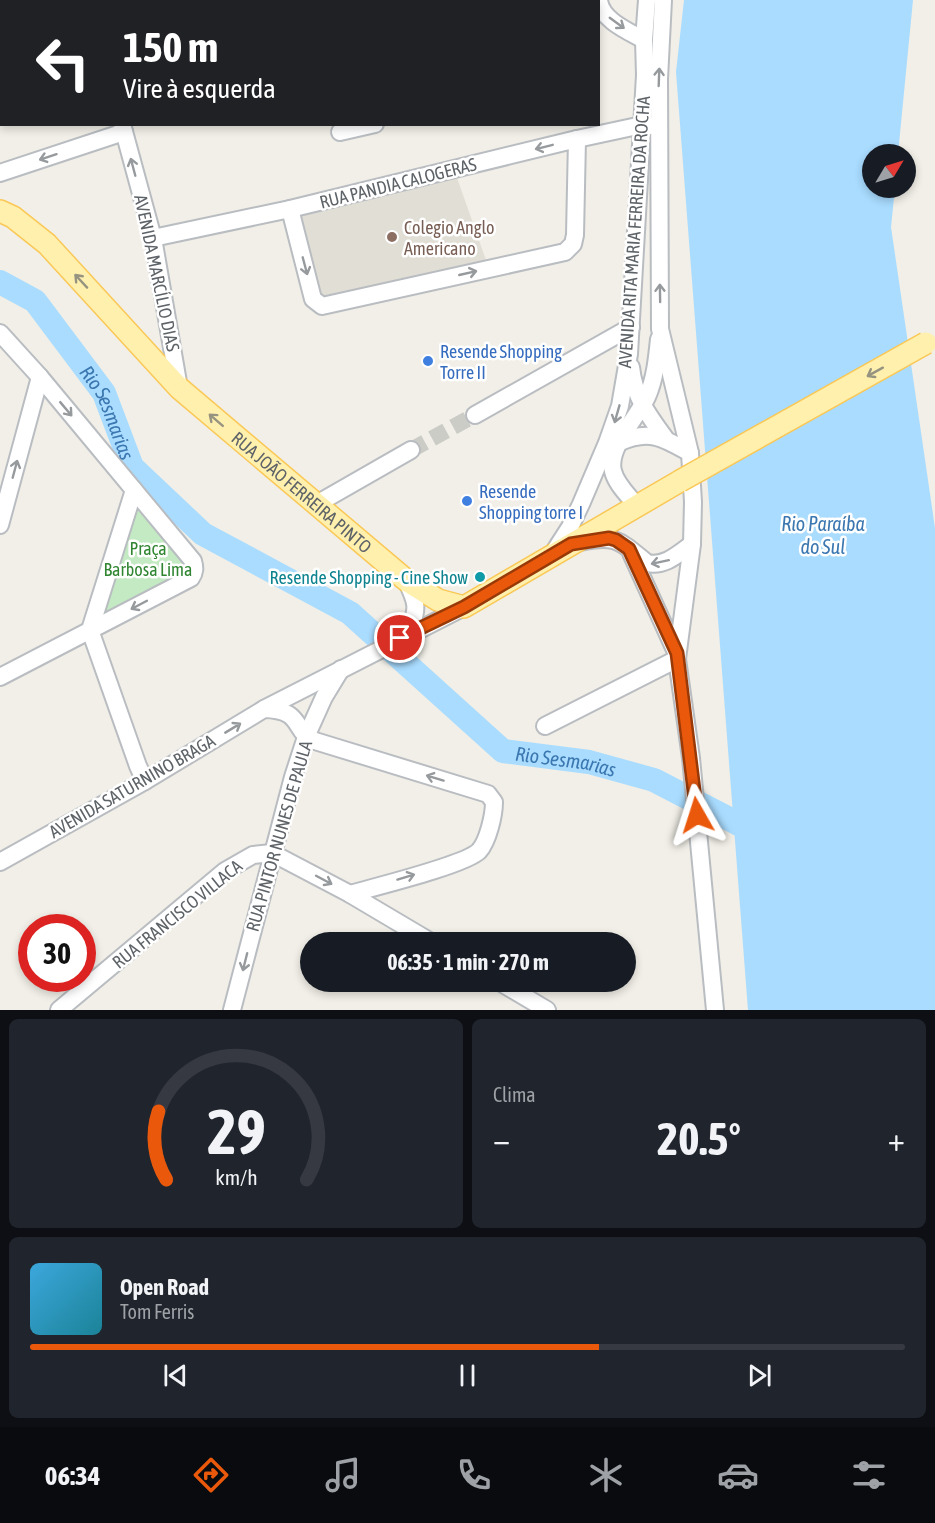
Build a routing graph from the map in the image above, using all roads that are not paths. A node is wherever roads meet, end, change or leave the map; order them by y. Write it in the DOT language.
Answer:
graph roads {
  1 [pos="647,0"];
  2 [pos="663,0"];
  3 [pos="600,3"];
  4 [pos="644,40"];
  5 [pos="642,125"];
  6 [pos="366,126"];
  7 [pos="659,126"];
  8 [pos="123,128"];
  9 [pos="340,132"];
  10 [pos="577,139"];
  11 [pos="0,173"];
  12 [pos="290,209"];
  13 [pos="0,211"];
  14 [pos="153,238"];
  15 [pos="631,327"];
  16 [pos="660,328"];
  17 [pos="0,333"];
  18 [pos="931,340"];
  19 [pos="629,354"];
  20 [pos="40,377"];
  21 [pos="179,388"];
  22 [pos="642,407"];
  23 [pos="476,415"];
  24 [pos="664,438"];
  25 [pos="618,444"];
  26 [pos="411,450"];
  27 [pos="690,453"];
  28 [pos="134,490"];
  29 [pos="315,505"];
  30 [pos="636,505"];
  31 [pos="0,525"];
  32 [pos="571,544"];
  33 [pos="692,544"];
  34 [pos="629,549"];
  35 [pos="552,556"];
  36 [pos="406,580"];
  37 [pos="464,607"];
  38 [pos="90,630"];
  39 [pos="405,636"];
  40 [pos="677,656"];
  41 [pos="346,666"];
  42 [pos="0,676"];
  43 [pos="264,709"];
  44 [pos="545,726"];
  45 [pos="306,737"];
  46 [pos="145,781"];
  47 [pos="272,853"];
  48 [pos="0,862"];
  49 [pos="350,894"];
  50 [pos="414,932"];
  51 [pos="517,992"];
  52 [pos="59,1010"];
  53 [pos="232,1010"];
  54 [pos="547,1010"];
  55 [pos="715,1010"];
  1 -- 4 [label="street, AVENIDA RITA MARIA FERREIRA DA ROCHA"];
  7 -- 2 [label="street, AVENIDA RITA MARIA FERREIRA DA ROCHA, one-way"];
  3 -- 4 [label="street, one-way"];
  4 -- 5 [label="street, AVENIDA RITA MARIA FERREIRA DA ROCHA"];
  5 -- 7 [label="street, RUA PANDIA CALOGERAS"];
  5 -- 10 [label="street, RUA PANDIA CALOGERAS"];
  5 -- 15 [label="street, AVENIDA RITA MARIA FERREIRA DA ROCHA"];
  6 -- 9 [label="street"];
  16 -- 7 [label="street, AVENIDA RITA MARIA FERREIRA DA ROCHA, one-way"];
  8 -- 11 [label="street, one-way"];
  14 -- 8 [label="street, AVENIDA MARCÍLIO DIAS, one-way"];
  10 -- 12 [label="street, RUA PANDIA CALOGERAS, one-way"];
  12 -- 10 [label="street, one-way"];
  12 -- 14 [label="street, RUA PANDIA CALOGERAS"];
  21 -- 13 [label="main road, RUA JOÃO FERREIRA PINTO, one-way"];
  14 -- 21 [label="street, AVENIDA MARCÍLIO DIAS"];
  15 -- 19 [label="street, AVENIDA RITA MARIA FERREIRA DA ROCHA"];
  15 -- 23 [label="street"];
  16 -- 22 [label="street"];
  16 -- 27 [label="street, AVENIDA RITA MARIA FERREIRA DA ROCHA"];
  17 -- 20 [label="street"];
  18 -- 30 [label="main road, one-way, bridge"];
  19 -- 22 [label="street"];
  19 -- 35 [label="street, AVENIDA RITA MARIA FERREIRA DA ROCHA, one-way"];
  20 -- 28 [label="street, one-way"];
  31 -- 20 [label="street, one-way"];
  29 -- 21 [label="main road, RUA JOÃO FERREIRA PINTO, one-way"];
  22 -- 24 [label="street"];
  22 -- 25 [label="street"];
  24 -- 25 [label="street"];
  24 -- 27 [label="street"];
  25 -- 30 [label="street"];
  26 -- 29 [label="street"];
  27 -- 33 [label="street, AVENIDA RITA MARIA FERREIRA DA ROCHA"];
  28 -- 38 [label="street"];
  28 -- 38 [label="street, one-way"];
  29 -- 36 [label="main road, RUA JOÃO FERREIRA PINTO"];
  30 -- 32 [label="main road"];
  32 -- 34 [label="street"];
  32 -- 35 [label="main road"];
  33 -- 34 [label="street, one-way"];
  33 -- 40 [label="street, AVENIDA RITA MARIA FERREIRA DA ROCHA"];
  34 -- 40 [label="street"];
  35 -- 37 [label="main road"];
  36 -- 37 [label="main road, RUA JOÃO FERREIRA PINTO"];
  36 -- 39 [label="street"];
  37 -- 39 [label="street, AVENIDA SATURNINO BRAGA"];
  38 -- 42 [label="street"];
  38 -- 46 [label="street"];
  39 -- 41 [label="street, AVENIDA SATURNINO BRAGA"];
  40 -- 44 [label="street"];
  40 -- 55 [label="street"];
  41 -- 43 [label="street, AVENIDA SATURNINO BRAGA"];
  41 -- 45 [label="street, RUA PINTOR NUNES DE PAULA"];
  43 -- 45 [label="street"];
  46 -- 43 [label="street, AVENIDA SATURNINO BRAGA, one-way"];
  45 -- 47 [label="street, RUA PINTOR NUNES DE PAULA"];
  49 -- 45 [label="street, one-way"];
  46 -- 48 [label="street, AVENIDA SATURNINO BRAGA"];
  47 -- 49 [label="street, one-way"];
  47 -- 52 [label="street, RUA FRANCISCO VILLACA"];
  47 -- 53 [label="street, RUA PINTOR NUNES DE PAULA, one-way"];
  49 -- 50 [label="street"];
  51 -- 54 [label="street"];
}
